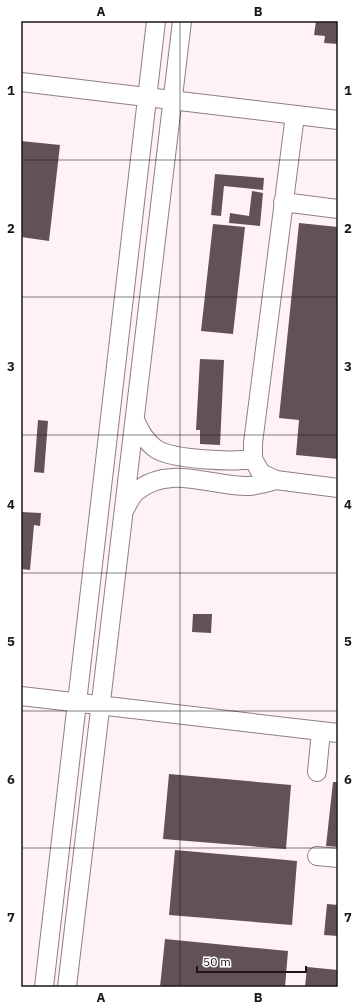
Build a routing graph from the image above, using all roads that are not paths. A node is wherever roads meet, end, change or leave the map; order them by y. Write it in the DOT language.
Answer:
graph roads {
  1 [pos="156,21"];
  2 [pos="182,21"];
  3 [pos="21,82"];
  4 [pos="147,97"];
  5 [pos="173,100"];
  6 [pos="295,115"];
  7 [pos="338,120"];
  8 [pos="283,202"];
  9 [pos="338,209"];
  10 [pos="135,420"];
  11 [pos="253,459"];
  12 [pos="276,480"];
  13 [pos="338,488"];
  14 [pos="124,509"];
  15 [pos="21,696"];
  16 [pos="77,702"];
  17 [pos="101,705"];
  18 [pos="330,732"];
  19 [pos="317,772"];
  20 [pos="317,856"];
  21 [pos="338,858"];
  22 [pos="44,987"];
  23 [pos="67,987"];
  1 -- 4 [label="lane"];
  2 -- 5 [label="lane"];
  3 -- 4 [label="lane"];
  4 -- 5 [label="lane"];
  4 -- 16 [label="lane"];
  5 -- 6 [label="lane"];
  5 -- 10 [label="lane"];
  6 -- 7 [label="lane"];
  6 -- 8 [label="lane"];
  8 -- 9 [label="lane"];
  8 -- 11 [label="lane"];
  10 -- 11 [label="lane"];
  10 -- 14 [label="lane"];
  11 -- 12 [label="lane"];
  12 -- 13 [label="lane"];
  12 -- 14 [label="lane"];
  14 -- 17 [label="lane"];
  15 -- 16 [label="lane"];
  16 -- 17 [label="lane"];
  16 -- 22 [label="lane"];
  17 -- 18 [label="lane"];
  17 -- 23 [label="lane"];
  18 -- 19 [label="lane"];
  20 -- 21 [label="lane"];
}
